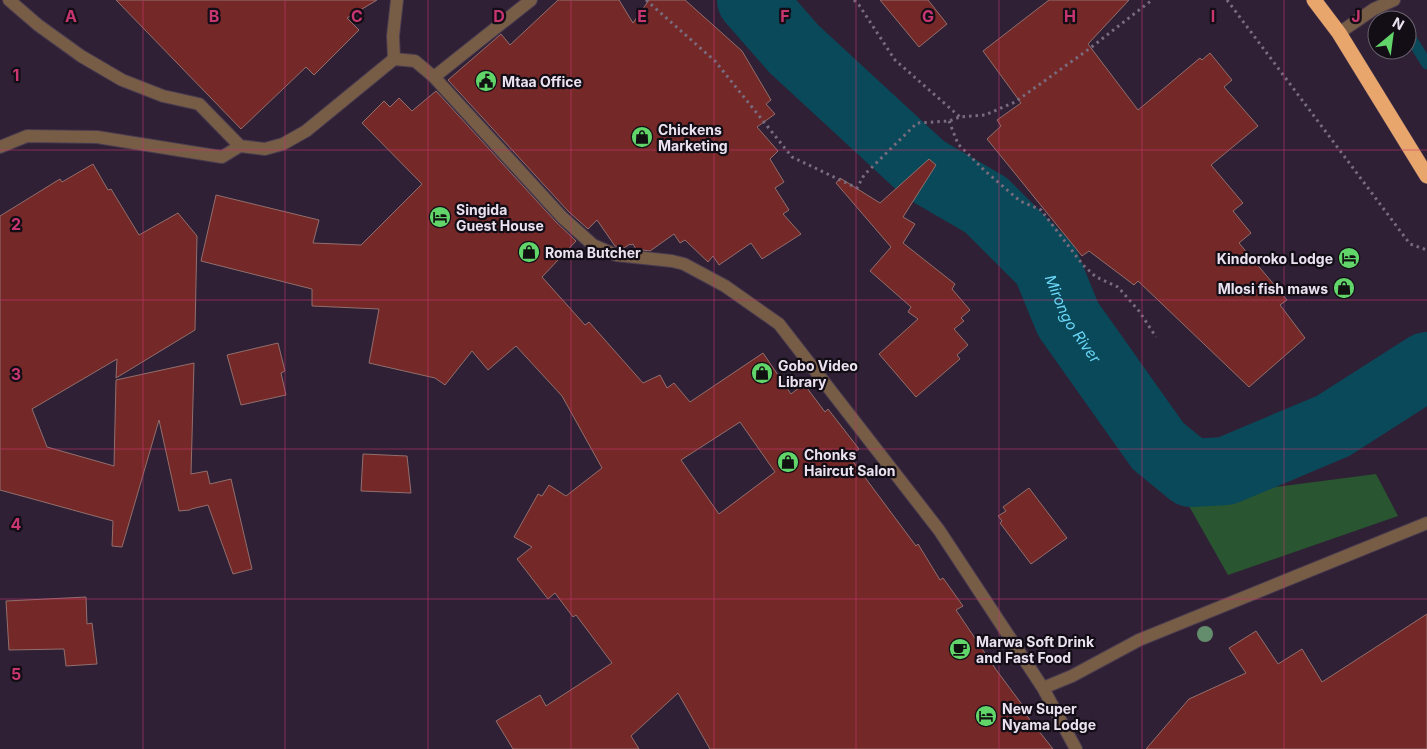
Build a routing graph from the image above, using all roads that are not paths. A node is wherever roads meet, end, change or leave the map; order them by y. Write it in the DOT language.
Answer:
graph roads {
  1 [pos="9,0"];
  2 [pos="397,0"];
  3 [pos="531,0"];
  4 [pos="1314,0"];
  5 [pos="1394,0"];
  6 [pos="1339,33"];
  7 [pos="394,59"];
  8 [pos="434,78"];
  9 [pos="240,146"];
  10 [pos="0,147"];
  11 [pos="1427,176"];
  12 [pos="1427,523"];
  13 [pos="1043,688"];
  14 [pos="1076,749"];
  1 -- 9 [label="street"];
  2 -- 7 [label="street"];
  3 -- 8 [label="street"];
  4 -- 6 [label="highway"];
  5 -- 6 [label="street"];
  6 -- 11 [label="highway"];
  7 -- 8 [label="street"];
  7 -- 9 [label="street"];
  8 -- 13 [label="street"];
  9 -- 10 [label="street"];
  12 -- 13 [label="street"];
  13 -- 14 [label="street"];
}
